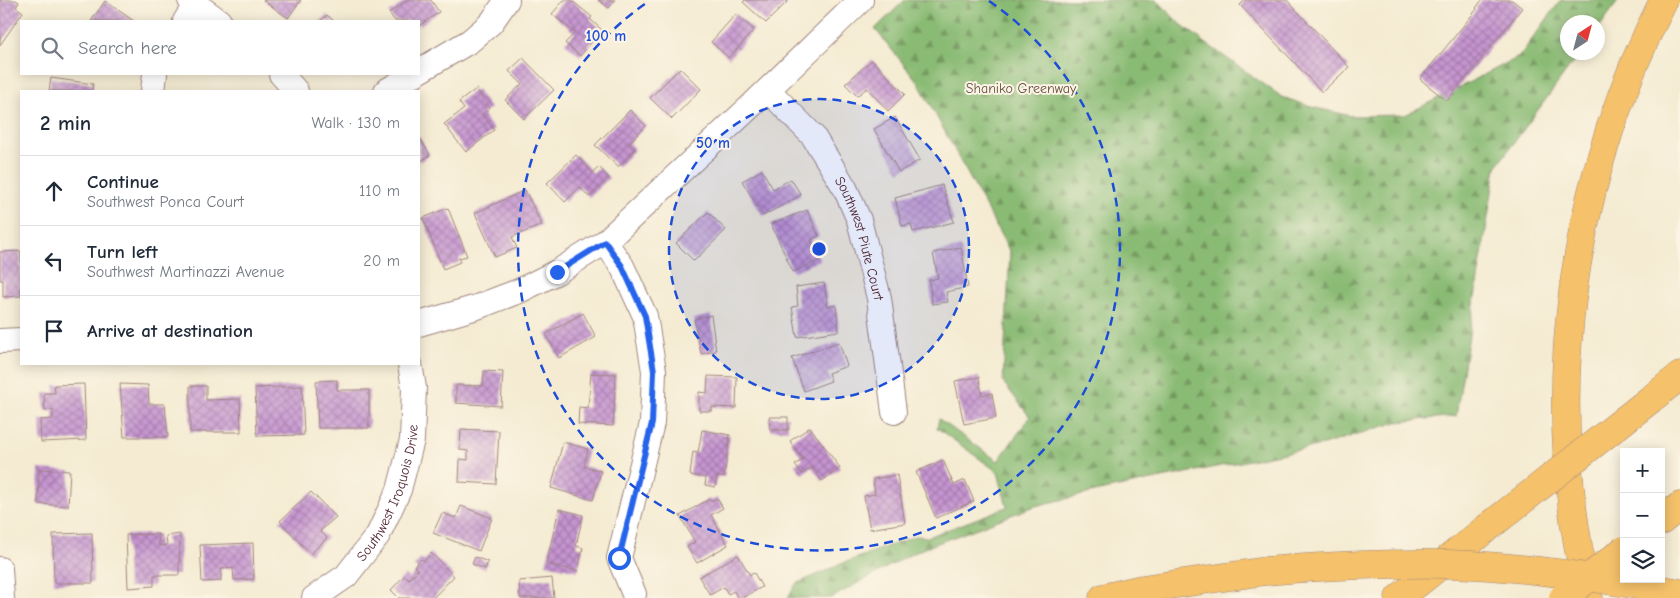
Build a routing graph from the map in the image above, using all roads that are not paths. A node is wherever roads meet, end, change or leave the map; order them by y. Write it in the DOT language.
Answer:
graph roads {
  1 [pos="507,0"];
  2 [pos="861,0"];
  3 [pos="1664,0"];
  4 [pos="191,9"];
  5 [pos="217,20"];
  6 [pos="420,71"];
  7 [pos="155,75"];
  8 [pos="282,75"];
  9 [pos="413,75"];
  10 [pos="153,90"];
  11 [pos="295,90"];
  12 [pos="388,90"];
  13 [pos="768,90"];
  14 [pos="605,242"];
  15 [pos="420,324"];
  16 [pos="20,340"];
  17 [pos="0,341"];
  18 [pos="410,365"];
  19 [pos="1680,376"];
  20 [pos="894,412"];
  21 [pos="1680,506"];
  22 [pos="1665,518"];
  23 [pos="1620,553"];
  24 [pos="0,569"];
  25 [pos="1680,593"];
  26 [pos="634,594"];
  27 [pos="2,598"];
  28 [pos="314,598"];
  29 [pos="1103,598"];
  30 [pos="1399,598"];
  31 [pos="1563,598"];
  32 [pos="1588,598"];
  1 -- 6 [label="street"];
  2 -- 13 [label="street"];
  3 -- 32 [label="highway"];
  4 -- 5 [label="street"];
  7 -- 10 [label="street"];
  8 -- 11 [label="street"];
  9 -- 12 [label="street"];
  13 -- 14 [label="street"];
  13 -- 20 [label="street, Southwest Piute Court"];
  14 -- 15 [label="street"];
  14 -- 26 [label="street"];
  16 -- 17 [label="street"];
  18 -- 28 [label="street, Southwest Iroquois Drive"];
  19 -- 30 [label="highway, bridge"];
  21 -- 22 [label="highway"];
  23 -- 31 [label="highway, bridge"];
  24 -- 27 [label="street"];
  25 -- 29 [label="highway, bridge"];
}
